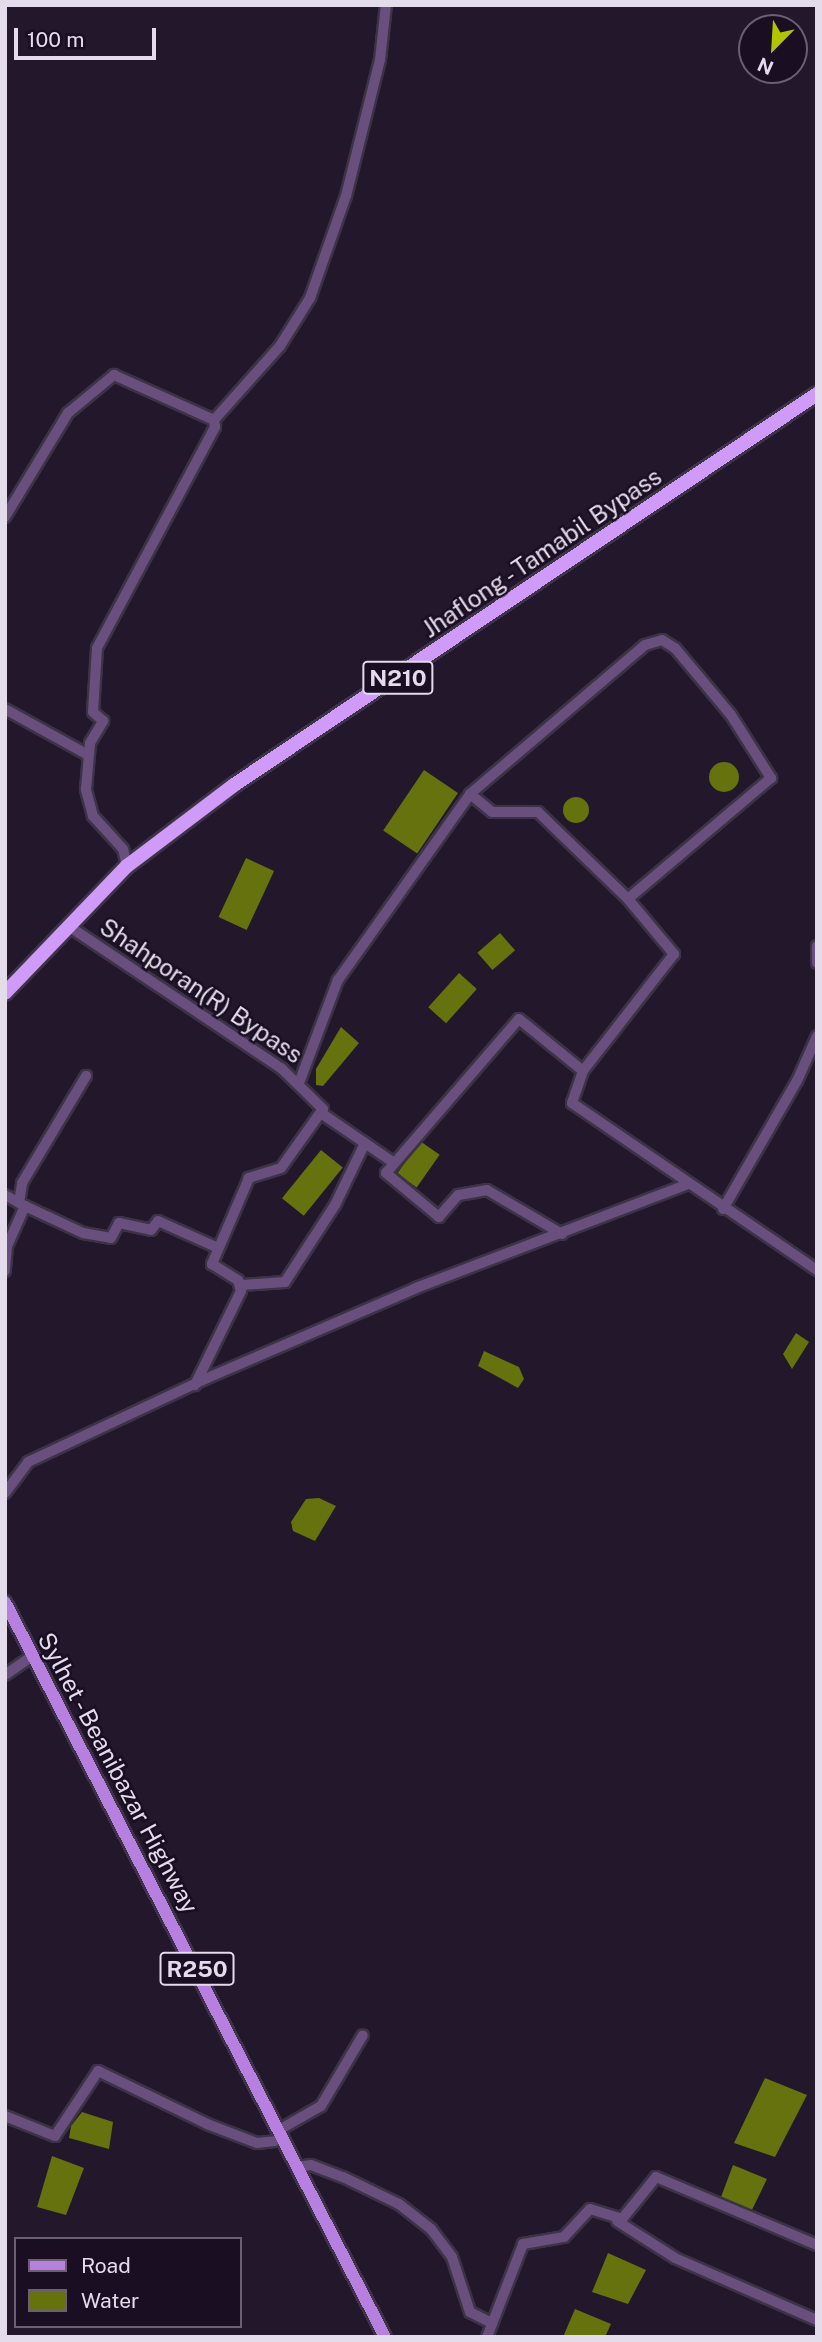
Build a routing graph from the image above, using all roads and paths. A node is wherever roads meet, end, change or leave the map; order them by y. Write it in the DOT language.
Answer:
graph roads {
  1 [pos="386,5"];
  2 [pos="817,394"];
  3 [pos="214,420"];
  4 [pos="5,517"];
  5 [pos="5,709"];
  6 [pos="88,755"];
  7 [pos="470,794"];
  8 [pos="127,866"];
  9 [pos="628,899"];
  10 [pos="73,929"];
  11 [pos="817,946"];
  12 [pos="817,963"];
  13 [pos="5,993"];
  14 [pos="817,1036"];
  15 [pos="583,1071"];
  16 [pos="86,1076"];
  17 [pos="299,1083"];
  18 [pos="321,1113"];
  19 [pos="365,1143"];
  20 [pos="394,1163"];
  21 [pos="688,1184"];
  22 [pos="5,1195"];
  23 [pos="22,1205"];
  24 [pos="723,1209"];
  25 [pos="562,1234"];
  26 [pos="218,1248"];
  27 [pos="817,1270"];
  28 [pos="5,1271"];
  29 [pos="242,1285"];
  30 [pos="195,1385"];
  31 [pos="5,1493"];
  32 [pos="5,1602"];
  33 [pos="5,1616"];
  34 [pos="28,1659"];
  35 [pos="5,1675"];
  36 [pos="363,2035"];
  37 [pos="5,2116"];
  38 [pos="277,2136"];
  39 [pos="298,2167"];
  40 [pos="617,2221"];
  41 [pos="817,2245"];
  42 [pos="817,2320"];
  43 [pos="492,2323"];
  44 [pos="377,2337"];
  45 [pos="385,2337"];
  46 [pos="487,2337"];
  1 -- 3 [label="street"];
  2 -- 8 [label="highway, Jhaflong - Tamabil Bypass / N210"];
  3 -- 4 [label="street"];
  3 -- 6 [label="street"];
  5 -- 6 [label="street"];
  6 -- 8 [label="street"];
  7 -- 9 [label="street"];
  7 -- 9 [label="street"];
  7 -- 17 [label="street"];
  8 -- 10 [label="highway, Jhaflong - Tamabil Bypass / N210"];
  9 -- 15 [label="street"];
  10 -- 13 [label="highway, Jhaflong - Tamabil Bypass / N210"];
  10 -- 17 [label="street, Shahporan(R) Bypass"];
  11 -- 12 [label="street"];
  14 -- 24 [label="street"];
  15 -- 20 [label="street"];
  15 -- 21 [label="street"];
  16 -- 23 [label="street"];
  17 -- 18 [label="street, Shahporan(R) Bypass"];
  18 -- 19 [label="street, Shahporan(R) Bypass"];
  18 -- 26 [label="street"];
  19 -- 20 [label="street, Shahporan(R) Bypass"];
  19 -- 29 [label="street"];
  20 -- 25 [label="street"];
  21 -- 24 [label="street"];
  21 -- 25 [label="street"];
  22 -- 23 [label="street"];
  23 -- 26 [label="street"];
  23 -- 28 [label="street"];
  24 -- 27 [label="street"];
  25 -- 30 [label="street"];
  26 -- 29 [label="street"];
  29 -- 30 [label="street"];
  30 -- 31 [label="street"];
  32 -- 38 [label="main road, Sylhet - Beanibazar Highway / R250"];
  33 -- 34 [label="main road, Sylhet - Beanibazar Highway / R250"];
  34 -- 35 [label="street"];
  34 -- 38 [label="main road, Sylhet - Beanibazar Highway / R250"];
  36 -- 38 [label="street"];
  37 -- 38 [label="street"];
  38 -- 39 [label="main road, Sylhet - Beanibazar Highway / R250"];
  38 -- 44 [label="main road, Sylhet - Beanibazar Highway / R250"];
  39 -- 43 [label="street"];
  39 -- 45 [label="main road, Sylhet - Beanibazar Highway / R250"];
  40 -- 41 [label="street"];
  40 -- 42 [label="street"];
  40 -- 43 [label="street"];
  43 -- 46 [label="street"];
}
